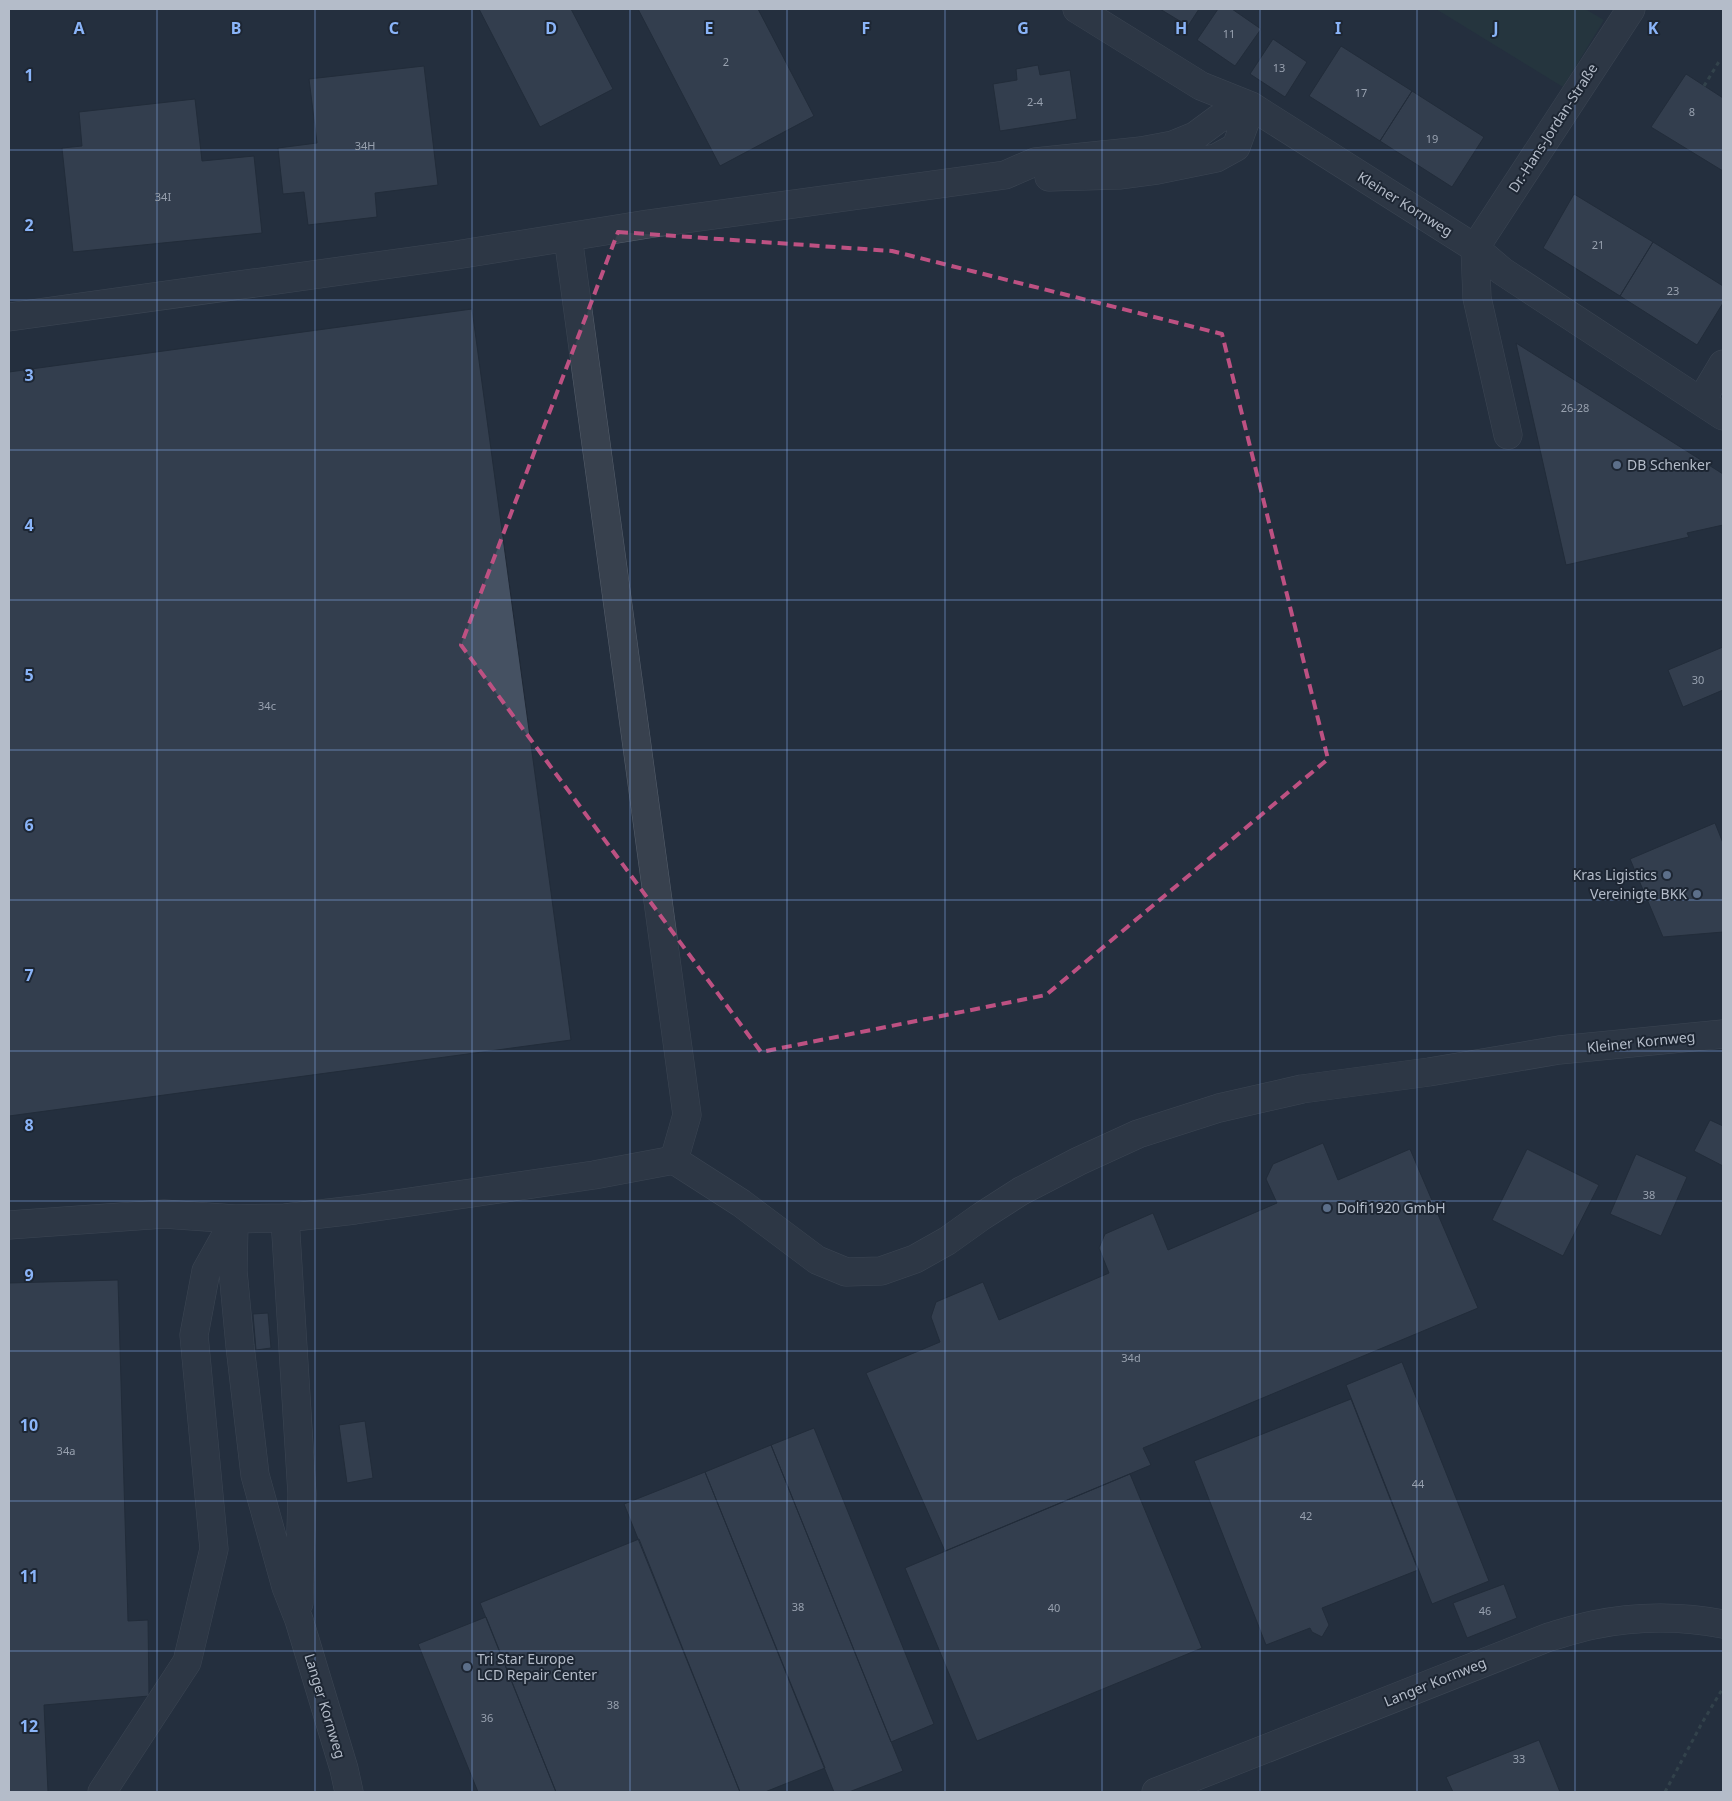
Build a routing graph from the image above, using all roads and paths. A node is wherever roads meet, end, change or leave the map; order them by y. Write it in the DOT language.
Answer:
graph roads {
  1 [pos="1077,9"];
  2 [pos="1631,9"];
  3 [pos="1720,60"];
  4 [pos="1704,86"];
  5 [pos="1252,106"];
  6 [pos="568,237"];
  7 [pos="1475,248"];
  8 [pos="9,317"];
  9 [pos="1723,364"];
  10 [pos="1701,401"];
  11 [pos="1723,416"];
  12 [pos="1508,435"];
  13 [pos="1723,1034"];
  14 [pos="674,1160"];
  15 [pos="285,1218"];
  16 [pos="235,1219"];
  17 [pos="9,1225"];
  18 [pos="299,1620"];
  19 [pos="1723,1624"];
  20 [pos="1723,1688"];
  21 [pos="102,1792"];
  22 [pos="349,1792"];
  23 [pos="1156,1792"];
  24 [pos="1665,1792"];
  1 -- 5 [label="street, Kleiner Kornweg"];
  2 -- 7 [label="street, Dr.-Hans-Jordan-Straße"];
  3 -- 4 [label="path"];
  5 -- 6 [label="street"];
  5 -- 7 [label="street, Kleiner Kornweg"];
  6 -- 8 [label="street"];
  6 -- 14 [label="street"];
  7 -- 10 [label="street, Kleiner Kornweg"];
  7 -- 12 [label="street"];
  9 -- 10 [label="street"];
  10 -- 11 [label="street, Kleiner Kornweg"];
  13 -- 14 [label="street, Kleiner Kornweg"];
  14 -- 15 [label="street"];
  15 -- 16 [label="street"];
  15 -- 18 [label="street"];
  16 -- 17 [label="street"];
  16 -- 18 [label="street"];
  16 -- 21 [label="street"];
  18 -- 22 [label="street, Langer Kornweg"];
  19 -- 23 [label="street, Langer Kornweg"];
  20 -- 24 [label="path"];
}
